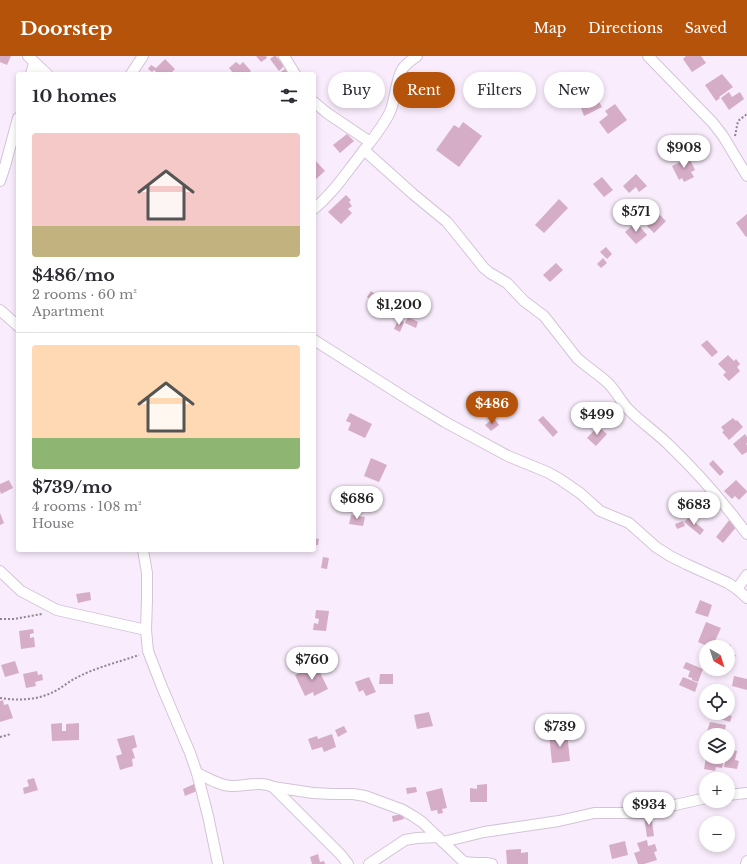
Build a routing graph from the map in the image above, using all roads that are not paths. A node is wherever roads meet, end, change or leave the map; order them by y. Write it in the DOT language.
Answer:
graph roads {
  1 [pos="143,56"];
  2 [pos="284,56"];
  3 [pos="417,56"];
  4 [pos="648,56"];
  5 [pos="31,59"];
  6 [pos="31,72"];
  7 [pos="45,72"];
  8 [pos="132,72"];
  9 [pos="294,72"];
  10 [pos="316,104"];
  11 [pos="16,125"];
  12 [pos="367,146"];
  13 [pos="747,176"];
  14 [pos="0,181"];
  15 [pos="316,207"];
  16 [pos="0,310"];
  17 [pos="16,324"];
  18 [pos="316,341"];
  19 [pos="747,534"];
  20 [pos="143,552"];
  21 [pos="0,570"];
  22 [pos="747,575"];
  23 [pos="737,589"];
  24 [pos="747,598"];
  25 [pos="146,630"];
  26 [pos="197,773"];
  27 [pos="273,787"];
  28 [pos="747,793"];
  29 [pos="735,794"];
  30 [pos="699,799"];
  31 [pos="441,839"];
  32 [pos="747,860"];
  33 [pos="218,864"];
  34 [pos="348,864"];
  35 [pos="369,864"];
  36 [pos="492,864"];
  37 [pos="746,864"];
  1 -- 8 [label="street"];
  2 -- 9 [label="street"];
  3 -- 12 [label="street"];
  4 -- 13 [label="street"];
  5 -- 6 [label="street"];
  5 -- 7 [label="street"];
  10 -- 12 [label="street"];
  11 -- 14 [label="street"];
  12 -- 15 [label="street"];
  12 -- 19 [label="street"];
  16 -- 17 [label="street"];
  18 -- 23 [label="street"];
  20 -- 25 [label="street"];
  21 -- 25 [label="street"];
  22 -- 23 [label="street"];
  23 -- 24 [label="street"];
  25 -- 26 [label="street"];
  26 -- 27 [label="street"];
  26 -- 33 [label="street"];
  27 -- 31 [label="street"];
  27 -- 34 [label="street"];
  28 -- 29 [label="street"];
  30 -- 31 [label="street"];
  31 -- 35 [label="street"];
  31 -- 36 [label="street"];
  32 -- 37 [label="street"];
}
